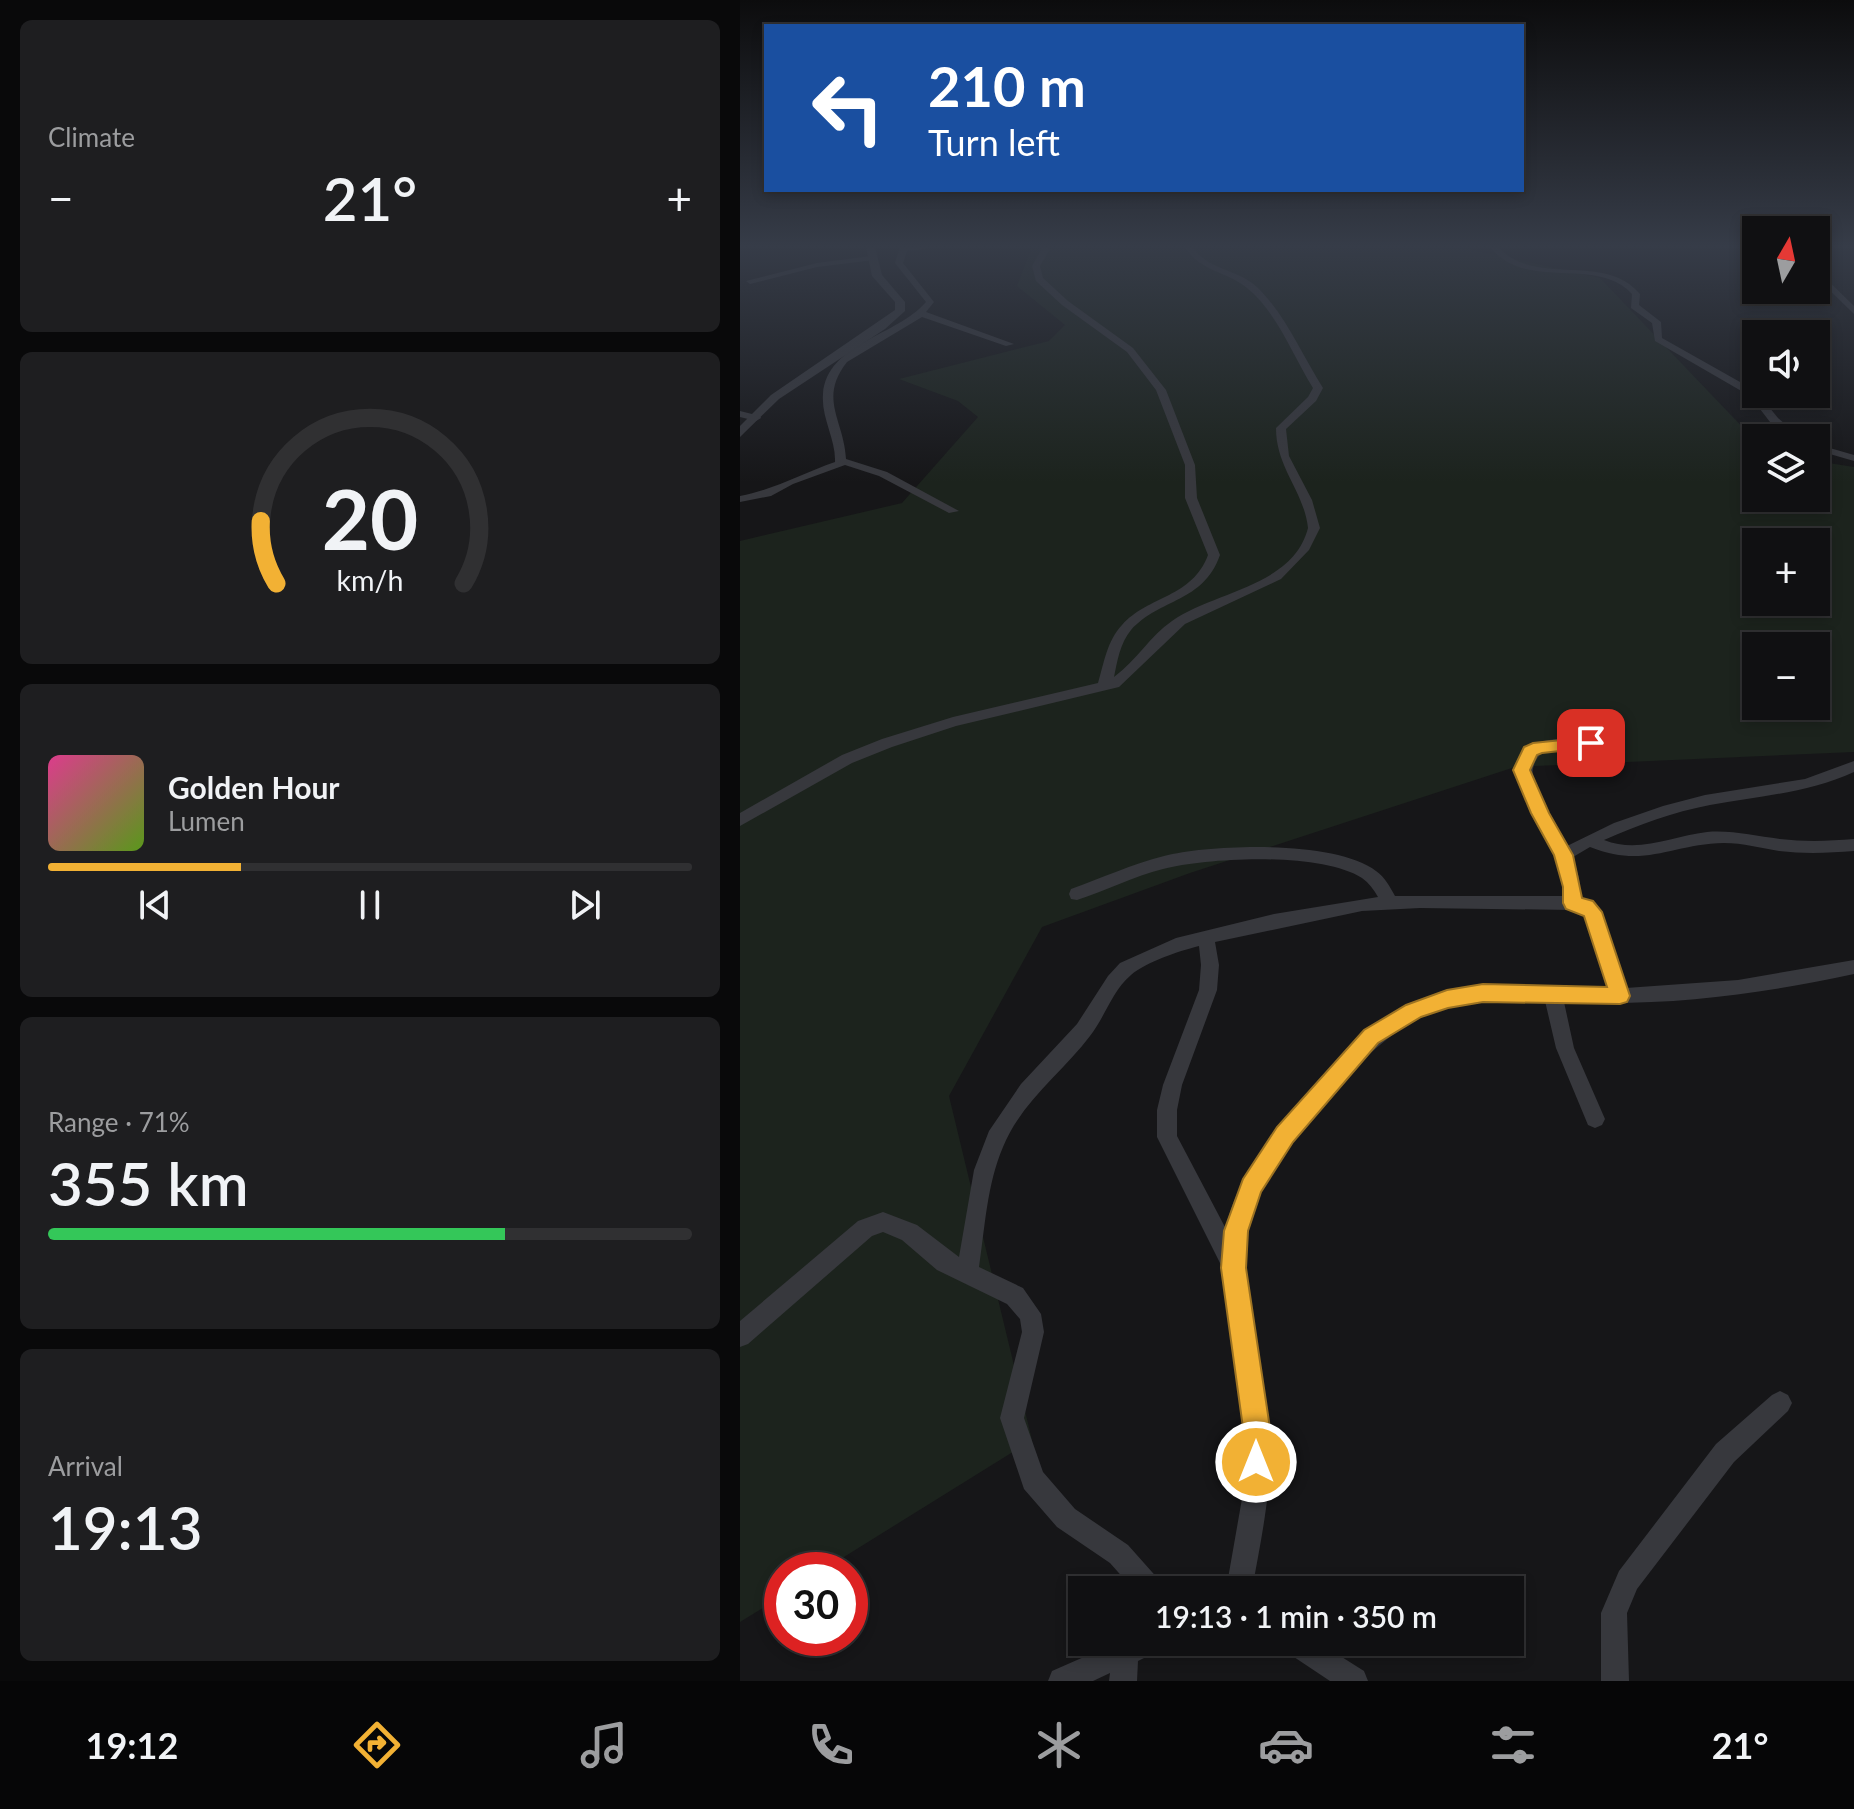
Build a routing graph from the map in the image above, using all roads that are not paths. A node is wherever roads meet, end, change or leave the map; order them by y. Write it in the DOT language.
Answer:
graph roads {
  1 [pos="883,325"];
  2 [pos="899,325"];
  3 [pos="956,325"];
  4 [pos="1096,325"];
  5 [pos="1278,325"];
  6 [pos="1656,325"];
  7 [pos="1009,344"];
  8 [pos="740,414"];
  9 [pos="756,418"];
  10 [pos="1779,424"];
  11 [pos="740,433"];
  12 [pos="1830,451"];
  13 [pos="1854,458"];
  14 [pos="842,461"];
  15 [pos="740,499"];
  16 [pos="953,511"];
  17 [pos="1104,687"];
  18 [pos="1617,741"];
  19 [pos="1854,766"];
  20 [pos="740,820"];
  21 [pos="1590,841"];
  22 [pos="1854,845"];
  23 [pos="1564,855"];
  24 [pos="1077,894"];
  25 [pos="1390,902"];
  26 [pos="1573,903"];
  27 [pos="1206,938"];
  28 [pos="1854,967"];
  29 [pos="1553,994"];
  30 [pos="1620,996"];
  31 [pos="1595,1119"];
  32 [pos="1234,1268"];
  33 [pos="967,1273"];
  34 [pos="740,1336"];
  35 [pos="1780,1403"];
  36 [pos="1139,1576"];
  37 [pos="1241,1576"];
  38 [pos="1117,1656"];
  39 [pos="1133,1656"];
  40 [pos="1316,1656"];
  41 [pos="1062,1681"];
  42 [pos="1123,1681"];
  43 [pos="1354,1681"];
  44 [pos="1615,1681"];
  1 -- 9 [label="street"];
  2 -- 14 [label="street"];
  3 -- 7 [label="street"];
  4 -- 17 [label="street"];
  5 -- 17 [label="street"];
  6 -- 10 [label="street"];
  8 -- 9 [label="street"];
  9 -- 11 [label="street"];
  12 -- 13 [label="street"];
  14 -- 15 [label="street"];
  14 -- 16 [label="street"];
  17 -- 20 [label="street"];
  18 -- 23 [label="street"];
  19 -- 21 [label="street"];
  21 -- 22 [label="street"];
  21 -- 23 [label="street"];
  23 -- 26 [label="street"];
  24 -- 25 [label="street"];
  25 -- 26 [label="street"];
  25 -- 27 [label="street"];
  26 -- 30 [label="street"];
  27 -- 32 [label="street"];
  27 -- 33 [label="street"];
  28 -- 30 [label="street"];
  29 -- 30 [label="street"];
  29 -- 31 [label="street"];
  29 -- 32 [label="street"];
  32 -- 37 [label="street"];
  33 -- 34 [label="street"];
  33 -- 36 [label="street"];
  35 -- 44 [label="street"];
  38 -- 41 [label="street"];
  39 -- 42 [label="street"];
  40 -- 43 [label="street"];
}
